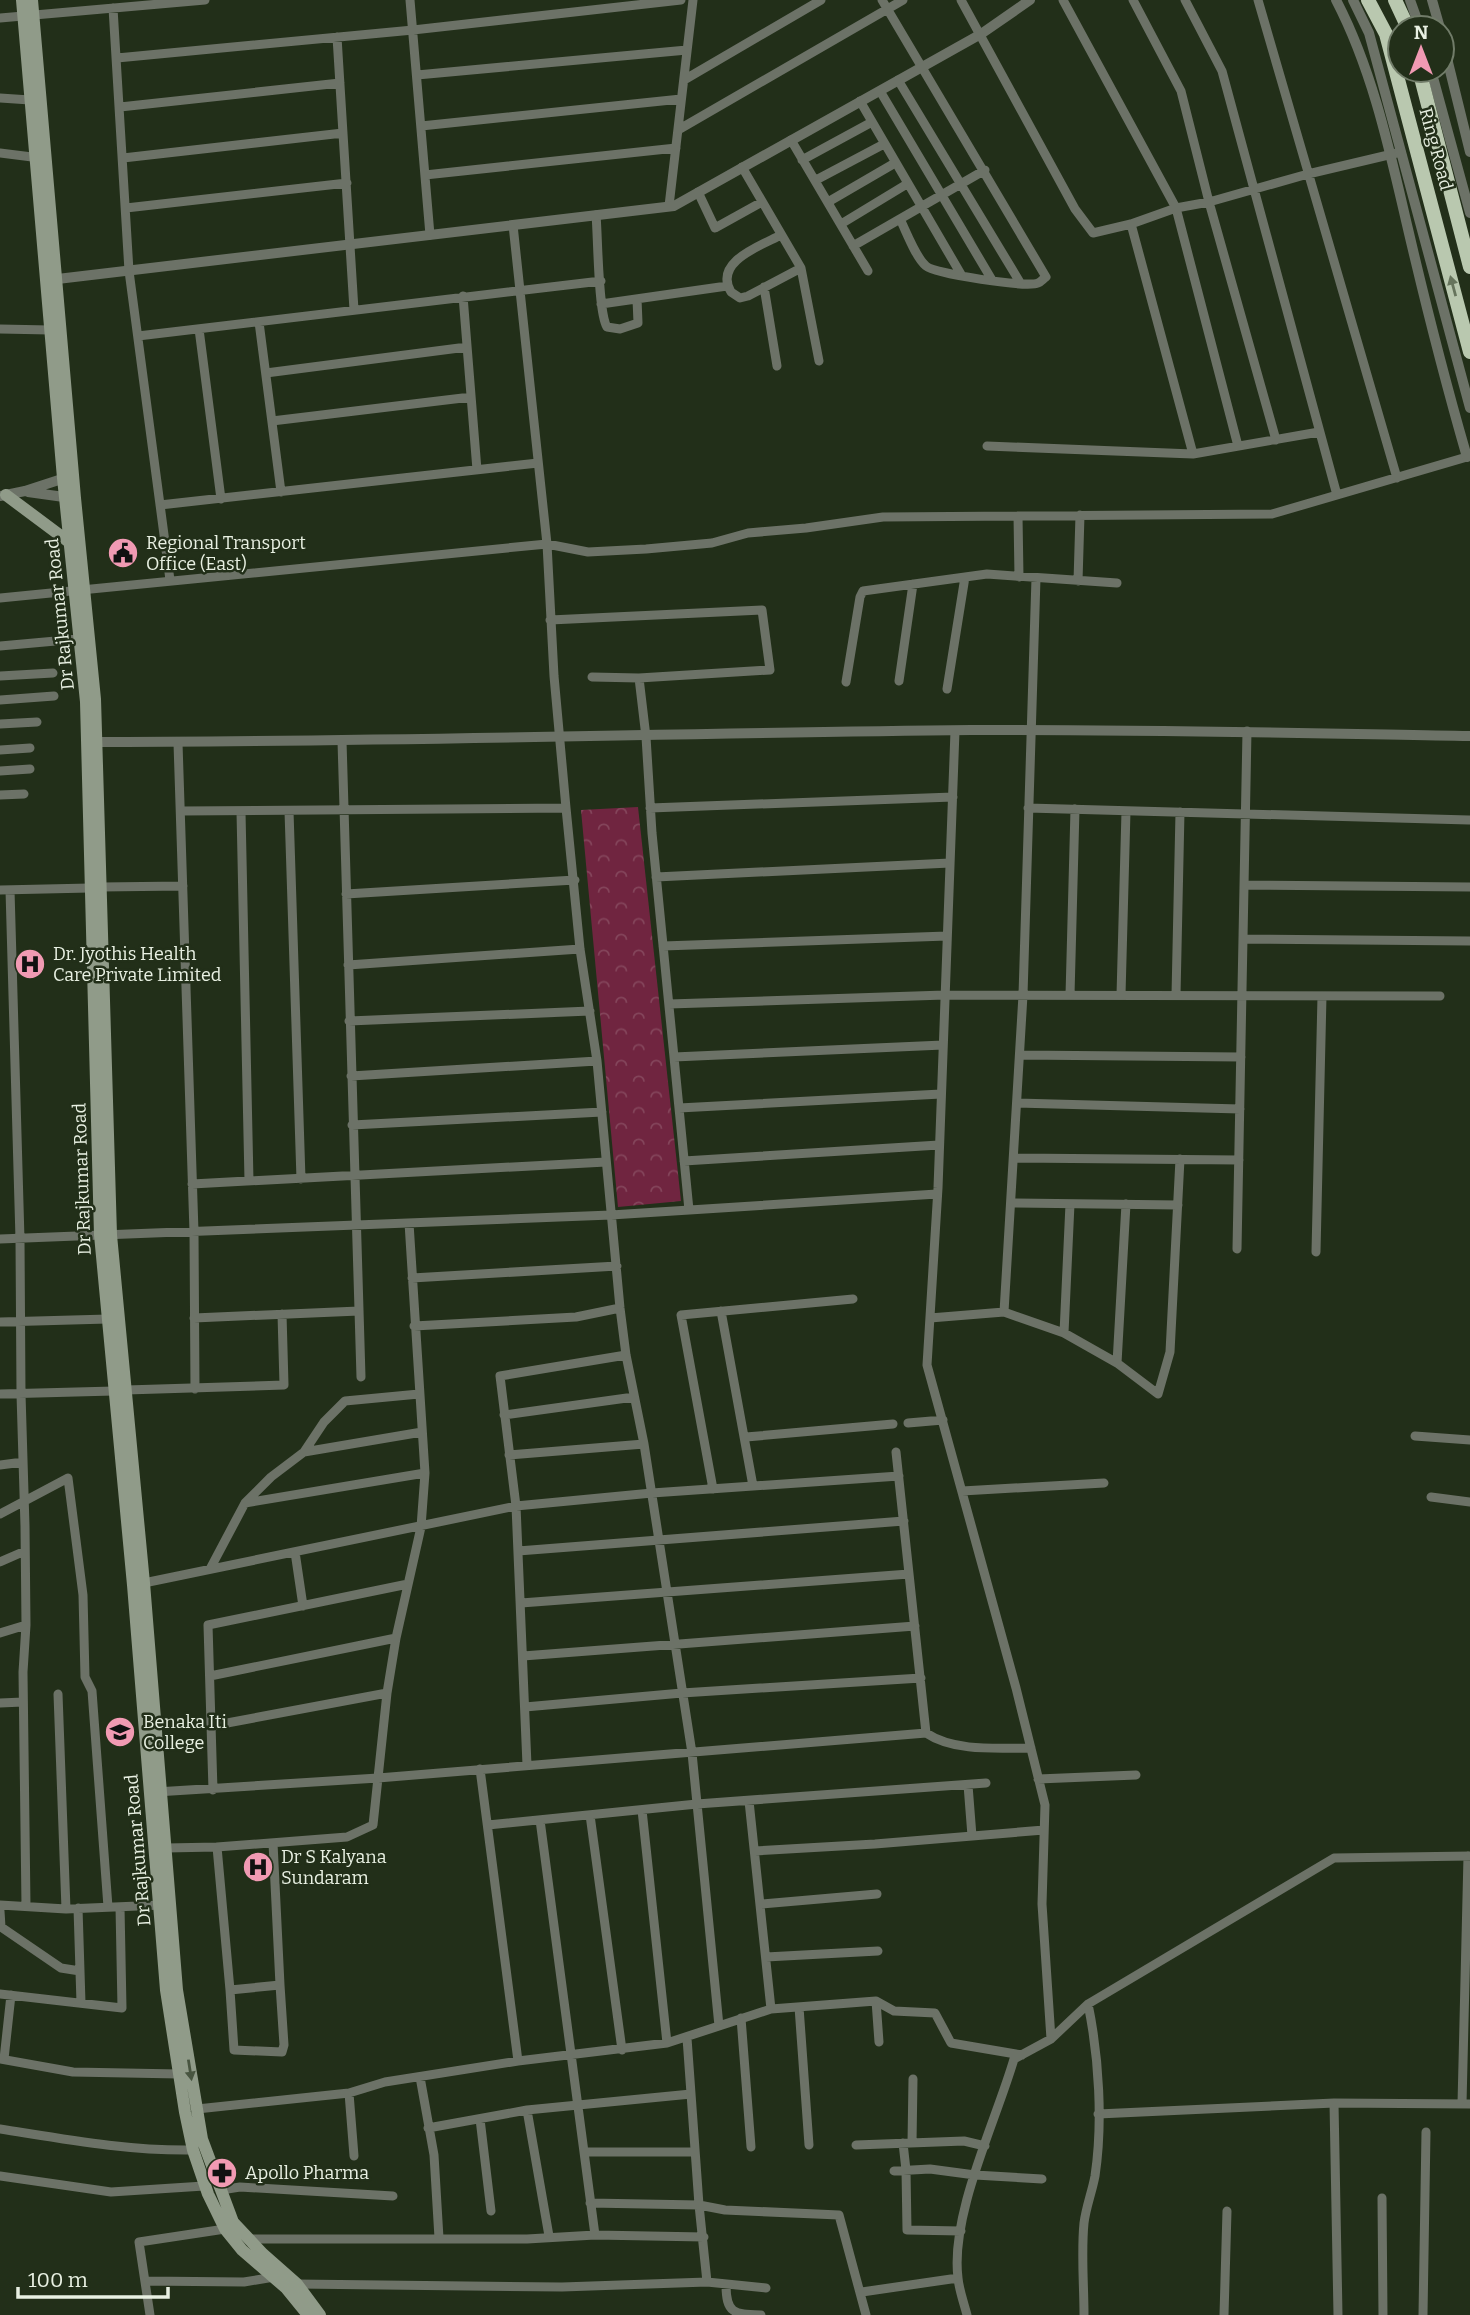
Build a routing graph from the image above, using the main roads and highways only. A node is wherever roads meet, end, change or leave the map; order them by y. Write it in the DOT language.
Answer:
graph roads {
  1 [pos="22,0"];
  2 [pos="32,0"];
  3 [pos="1368,0"];
  4 [pos="28,16"];
  5 [pos="1423,84"];
  6 [pos="41,158"];
  7 [pos="1470,267"];
  8 [pos="51,280"];
  9 [pos="1470,352"];
  10 [pos="68,477"];
  11 [pos="3,495"];
  12 [pos="75,545"];
  13 [pos="79,590"];
  14 [pos="92,742"];
  15 [pos="106,1235"];
  16 [pos="120,1391"];
  17 [pos="156,1792"];
  18 [pos="165,1905"];
  19 [pos="308,2315"];
  20 [pos="320,2315"];
  1 -- 4 [label="main road, Dr Rajkumar Road"];
  2 -- 4 [label="main road, Dr Rajkumar Road"];
  9 -- 3 [label="highway, Ring Road, one-way"];
  4 -- 6 [label="main road, Dr Rajkumar Road"];
  4 -- 6 [label="main road, Dr Rajkumar Road"];
  5 -- 7 [label="highway, Ring Road"];
  6 -- 8 [label="main road, Dr Rajkumar Road"];
  8 -- 10 [label="main road, Dr Rajkumar Road"];
  8 -- 10 [label="main road, Dr Rajkumar Road"];
  10 -- 12 [label="main road, Dr Rajkumar Road"];
  11 -- 12 [label="main road"];
  12 -- 13 [label="main road, Dr Rajkumar Road"];
  13 -- 14 [label="main road, Dr Rajkumar Road"];
  13 -- 14 [label="main road, Dr Rajkumar Road"];
  14 -- 15 [label="main road, Dr Rajkumar Road"];
  15 -- 16 [label="main road, Dr Rajkumar Road"];
  15 -- 16 [label="main road, Dr Rajkumar Road"];
  16 -- 17 [label="main road, Dr Rajkumar Road"];
  17 -- 18 [label="main road, Dr Rajkumar Road"];
  17 -- 18 [label="main road, Dr Rajkumar Road"];
  18 -- 19 [label="main road, Dr Rajkumar Road"];
  18 -- 20 [label="main road, Dr Rajkumar Road, one-way"];
}
